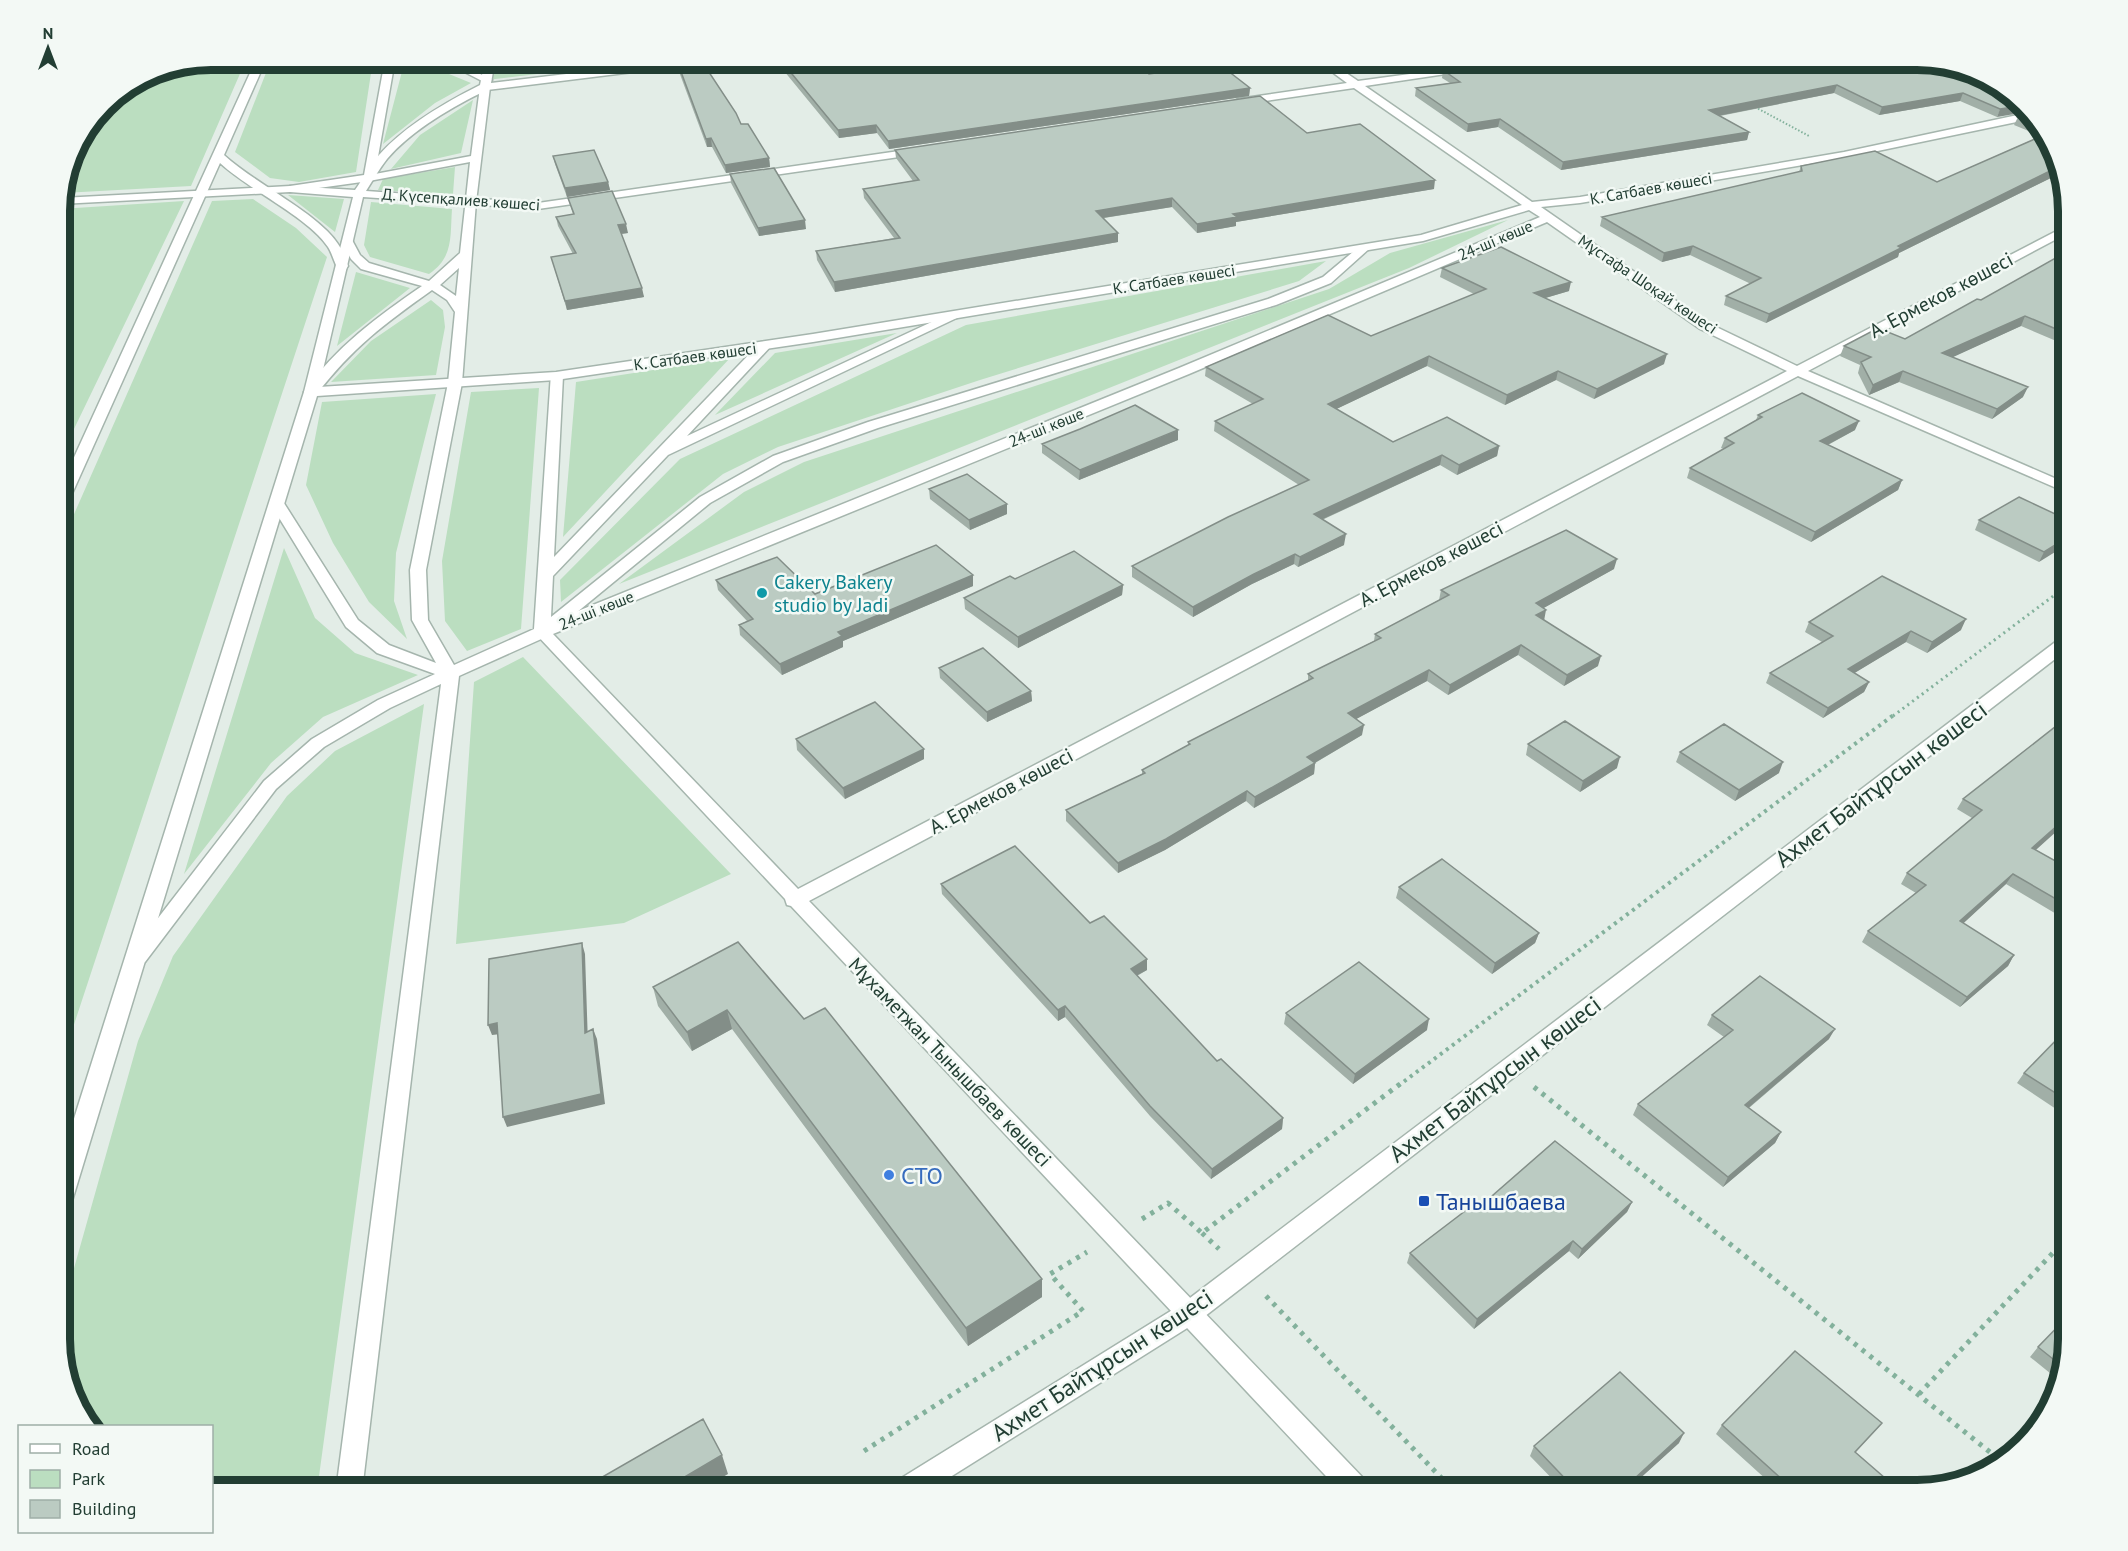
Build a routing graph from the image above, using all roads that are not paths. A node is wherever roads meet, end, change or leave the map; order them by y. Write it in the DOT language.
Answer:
graph roads {
  1 [pos="257,70"];
  2 [pos="388,70"];
  3 [pos="463,70"];
  4 [pos="488,70"];
  5 [pos="614,70"];
  6 [pos="1335,70"];
  7 [pos="1451,70"];
  8 [pos="486,84"];
  9 [pos="1354,84"];
  10 [pos="1227,104"];
  11 [pos="2022,119"];
  12 [pos="937,149"];
  13 [pos="219,156"];
  14 [pos="476,158"];
  15 [pos="369,178"];
  16 [pos="290,189"];
  17 [pos="265,190"];
  18 [pos="202,193"];
  19 [pos="359,193"];
  20 [pos="71,200"];
  21 [pos="470,202"];
  22 [pos="1532,205"];
  23 [pos="1548,217"];
  24 [pos="2058,233"];
  25 [pos="348,242"];
  26 [pos="1364,248"];
  27 [pos="466,253"];
  28 [pos="342,266"];
  29 [pos="433,286"];
  30 [pos="461,312"];
  31 [pos="957,315"];
  32 [pos="766,345"];
  33 [pos="1798,370"];
  34 [pos="556,376"];
  35 [pos="454,383"];
  36 [pos="311,393"];
  37 [pos="663,452"];
  38 [pos="71,481"];
  39 [pos="2058,485"];
  40 [pos="277,503"];
  41 [pos="545,575"];
  42 [pos="542,632"];
  43 [pos="2058,649"];
  44 [pos="451,674"];
  45 [pos="794,900"];
  46 [pos="135,961"];
  47 [pos="71,1161"];
  48 [pos="1191,1312"];
  49 [pos="350,1480"];
  50 [pos="922,1480"];
  51 [pos="1348,1480"];
  1 -- 13 [label="street"];
  2 -- 15 [label="street"];
  3 -- 8 [label="street"];
  4 -- 8 [label="street"];
  5 -- 8 [label="street"];
  6 -- 9 [label="street, Мұстафа Шоқай көшесі"];
  7 -- 9 [label="street"];
  8 -- 14 [label="street"];
  8 -- 15 [label="street"];
  9 -- 10 [label="street"];
  9 -- 22 [label="street, Мұстафа Шоқай көшесі"];
  11 -- 22 [label="street, К. Сатбаев көшесі"];
  12 -- 21 [label="street, Д. Күсепқалиев көшесі"];
  13 -- 17 [label="street"];
  13 -- 18 [label="street"];
  14 -- 15 [label="street"];
  14 -- 21 [label="street"];
  15 -- 16 [label="street"];
  15 -- 19 [label="street"];
  16 -- 17 [label="street"];
  16 -- 19 [label="street, Д. Күсепқалиев көшесі"];
  17 -- 18 [label="street"];
  17 -- 28 [label="street"];
  18 -- 20 [label="street"];
  18 -- 38 [label="street"];
  19 -- 21 [label="street, Д. Күсепқалиев көшесі"];
  19 -- 25 [label="street"];
  21 -- 27 [label="street"];
  22 -- 23 [label="street, Мұстафа Шоқай көшесі"];
  22 -- 26 [label="street, К. Сатбаев көшесі"];
  23 -- 33 [label="street, Мұстафа Шоқай көшесі"];
  23 -- 42 [label="street, 24-ші көше"];
  24 -- 33 [label="street, А. Ермеков көшесі"];
  25 -- 28 [label="street"];
  25 -- 29 [label="street"];
  26 -- 31 [label="street, К. Сатбаев көшесі"];
  26 -- 42 [label="street"];
  27 -- 29 [label="street"];
  27 -- 30 [label="street"];
  28 -- 36 [label="street"];
  29 -- 30 [label="street"];
  29 -- 36 [label="street"];
  30 -- 35 [label="street"];
  31 -- 32 [label="street, К. Сатбаев көшесі"];
  31 -- 37 [label="street"];
  32 -- 34 [label="street, К. Сатбаев көшесі"];
  32 -- 37 [label="street"];
  33 -- 39 [label="street, Мұстафа Шоқай көшесі"];
  33 -- 45 [label="street, А. Ермеков көшесі"];
  34 -- 35 [label="street, К. Сатбаев көшесі"];
  34 -- 41 [label="street"];
  35 -- 36 [label="street, К. Сатбаев көшесі"];
  35 -- 44 [label="street"];
  36 -- 40 [label="street"];
  37 -- 41 [label="street"];
  40 -- 44 [label="street"];
  40 -- 46 [label="street"];
  41 -- 42 [label="street"];
  42 -- 44 [label="street"];
  42 -- 45 [label="street, Мұхаметжан Тынышбаев көшесі"];
  43 -- 48 [label="street, Ахмет Байтұрсын көшесі"];
  44 -- 46 [label="street"];
  44 -- 49 [label="street"];
  45 -- 48 [label="street, Мұхаметжан Тынышбаев көшесі"];
  46 -- 47 [label="street"];
  48 -- 50 [label="street, Ахмет Байтұрсын көшесі"];
  48 -- 51 [label="street, Мұхаметжан Тынышбаев көшесі"];
}
